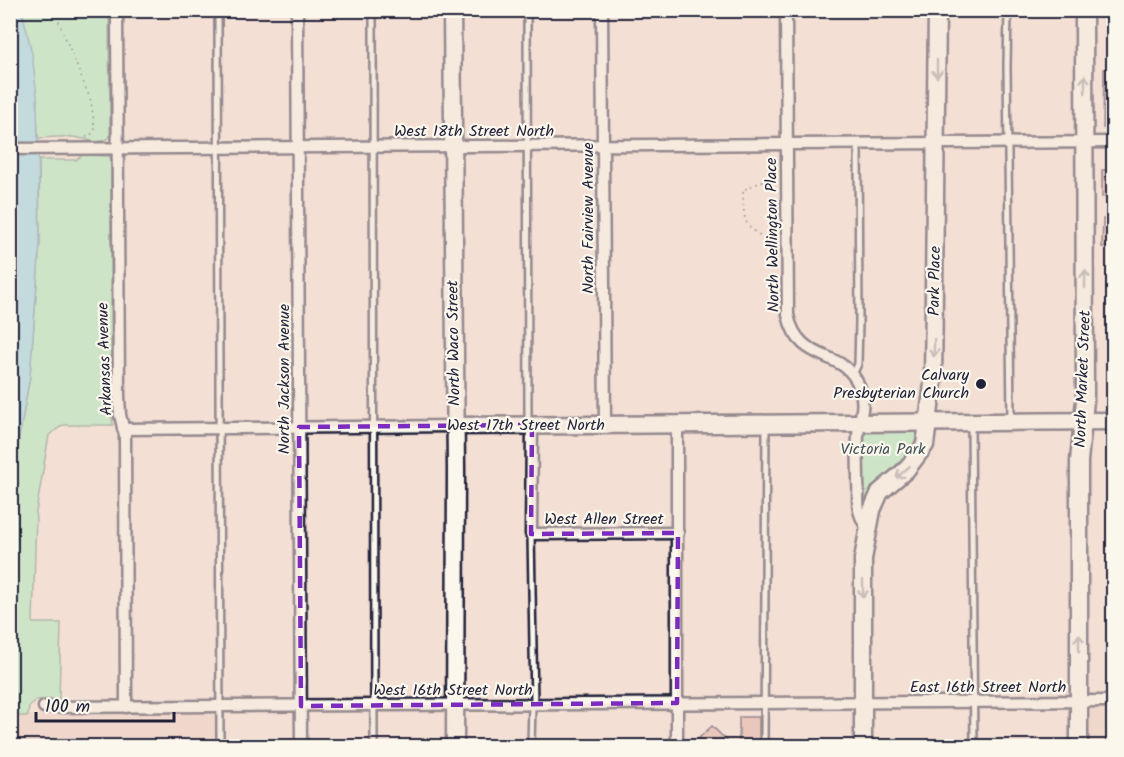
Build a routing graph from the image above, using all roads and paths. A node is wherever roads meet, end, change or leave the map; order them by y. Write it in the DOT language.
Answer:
graph roads {
  1 [pos="54,10"];
  2 [pos="117,10"];
  3 [pos="218,10"];
  4 [pos="297,10"];
  5 [pos="372,10"];
  6 [pos="452,10"];
  7 [pos="527,10"];
  8 [pos="602,10"];
  9 [pos="786,10"];
  10 [pos="938,10"];
  11 [pos="1008,10"];
  12 [pos="1084,10"];
  13 [pos="78,140"];
  14 [pos="858,142"];
  15 [pos="937,142"];
  16 [pos="1008,142"];
  17 [pos="1085,142"];
  18 [pos="1113,142"];
  19 [pos="787,143"];
  20 [pos="527,145"];
  21 [pos="603,145"];
  22 [pos="452,146"];
  23 [pos="298,147"];
  24 [pos="373,147"];
  25 [pos="117,148"];
  26 [pos="219,148"];
  27 [pos="10,149"];
  28 [pos="774,176"];
  29 [pos="774,246"];
  30 [pos="853,375"];
  31 [pos="1083,421"];
  32 [pos="1113,421"];
  33 [pos="929,422"];
  34 [pos="971,422"];
  35 [pos="1011,422"];
  36 [pos="766,423"];
  37 [pos="861,423"];
  38 [pos="677,424"];
  39 [pos="530,425"];
  40 [pos="605,425"];
  41 [pos="374,426"];
  42 [pos="455,426"];
  43 [pos="221,427"];
  44 [pos="299,427"];
  45 [pos="123,429"];
  46 [pos="868,531"];
  47 [pos="678,533"];
  48 [pos="531,534"];
  49 [pos="1079,701"];
  50 [pos="1113,701"];
  51 [pos="863,702"];
  52 [pos="973,702"];
  53 [pos="677,703"];
  54 [pos="764,703"];
  55 [pos="533,704"];
  56 [pos="374,705"];
  57 [pos="455,705"];
  58 [pos="220,706"];
  59 [pos="301,706"];
  60 [pos="44,707"];
  61 [pos="126,707"];
  62 [pos="220,747"];
  63 [pos="301,747"];
  64 [pos="374,747"];
  65 [pos="455,747"];
  66 [pos="531,747"];
  67 [pos="677,747"];
  68 [pos="764,747"];
  69 [pos="862,747"];
  70 [pos="974,747"];
  71 [pos="1079,747"];
  1 -- 13 [label="path"];
  2 -- 25 [label="street, Arkansas Avenue"];
  3 -- 26 [label="lane"];
  4 -- 23 [label="street, North Jackson Avenue"];
  5 -- 24 [label="lane"];
  6 -- 22 [label="street, North Waco Street"];
  7 -- 20 [label="lane"];
  8 -- 21 [label="street, North Fairview Avenue"];
  9 -- 19 [label="street, North Wellington Place"];
  10 -- 15 [label="street, Park Place, one-way"];
  11 -- 16 [label="lane"];
  17 -- 12 [label="street, North Market Street, one-way"];
  14 -- 15 [label="street, West 18th Street North"];
  14 -- 19 [label="street, West 18th Street North"];
  14 -- 30 [label="lane"];
  15 -- 16 [label="street, West 18th Street North"];
  15 -- 33 [label="street, Park Place, one-way"];
  16 -- 17 [label="street, West 18th Street North"];
  16 -- 35 [label="lane"];
  17 -- 18 [label="street, West 18th Street North"];
  31 -- 17 [label="street, North Market Street, one-way"];
  19 -- 21 [label="street, West 18th Street North"];
  19 -- 30 [label="street, North Wellington Place"];
  20 -- 21 [label="street, West 18th Street North"];
  20 -- 22 [label="street, West 18th Street North"];
  20 -- 39 [label="lane"];
  21 -- 40 [label="street, North Fairview Avenue"];
  22 -- 24 [label="street, West 18th Street North"];
  22 -- 42 [label="street, North Waco Street"];
  23 -- 24 [label="street, West 18th Street North"];
  23 -- 26 [label="street, West 18th Street North"];
  23 -- 44 [label="street, North Jackson Avenue"];
  24 -- 41 [label="lane"];
  25 -- 26 [label="street, West 18th Street North"];
  25 -- 27 [label="street, West 18th Street North"];
  25 -- 45 [label="street, Arkansas Avenue"];
  26 -- 43 [label="lane"];
  28 -- 29 [label="path"];
  30 -- 37 [label="street"];
  31 -- 32 [label="street, West 17th Street North"];
  31 -- 35 [label="street, West 17th Street North"];
  49 -- 31 [label="street, North Market Street, one-way"];
  33 -- 34 [label="street, West 17th Street North"];
  33 -- 37 [label="street, West 17th Street North"];
  33 -- 46 [label="street, Park Place, one-way"];
  34 -- 35 [label="street, West 17th Street North"];
  34 -- 52 [label="lane"];
  36 -- 37 [label="street, West 17th Street North"];
  36 -- 38 [label="street, West 17th Street North"];
  36 -- 54 [label="lane"];
  37 -- 46 [label="street, Park Place"];
  38 -- 40 [label="street, West 17th Street North"];
  38 -- 47 [label="street"];
  39 -- 40 [label="street, West 17th Street North"];
  39 -- 42 [label="street, West 17th Street North"];
  39 -- 48 [label="street"];
  41 -- 42 [label="street, West 17th Street North"];
  41 -- 44 [label="street, West 17th Street North"];
  41 -- 56 [label="lane"];
  42 -- 57 [label="street, North Waco Street"];
  43 -- 44 [label="street, West 17th Street North"];
  43 -- 45 [label="street, West 17th Street North"];
  43 -- 58 [label="lane"];
  44 -- 59 [label="street, North Jackson Avenue"];
  45 -- 61 [label="street, Arkansas Avenue"];
  46 -- 51 [label="street, Park Place, one-way"];
  47 -- 48 [label="street, West Allen Street"];
  47 -- 53 [label="street"];
  48 -- 55 [label="lane"];
  49 -- 50 [label="street, East 16th Street North"];
  49 -- 52 [label="street, East 16th Street North"];
  49 -- 71 [label="street, North Market Street"];
  51 -- 52 [label="street, East 16th Street North"];
  51 -- 54 [label="street, West 16th Street North"];
  51 -- 69 [label="street, Park Place"];
  52 -- 70 [label="lane"];
  53 -- 54 [label="street, West 16th Street North"];
  53 -- 55 [label="street, West 16th Street North"];
  53 -- 67 [label="street"];
  54 -- 68 [label="lane"];
  55 -- 57 [label="street, West 16th Street North"];
  55 -- 66 [label="lane"];
  56 -- 57 [label="street, West 16th Street North"];
  56 -- 59 [label="street, West 16th Street North"];
  56 -- 64 [label="lane"];
  57 -- 65 [label="street, North Waco Street"];
  58 -- 59 [label="street, West 16th Street North"];
  58 -- 61 [label="street, West 16th Street North"];
  58 -- 62 [label="lane"];
  59 -- 63 [label="street, North Jackson Avenue"];
  60 -- 61 [label="street, West 16th Street North"];
}
